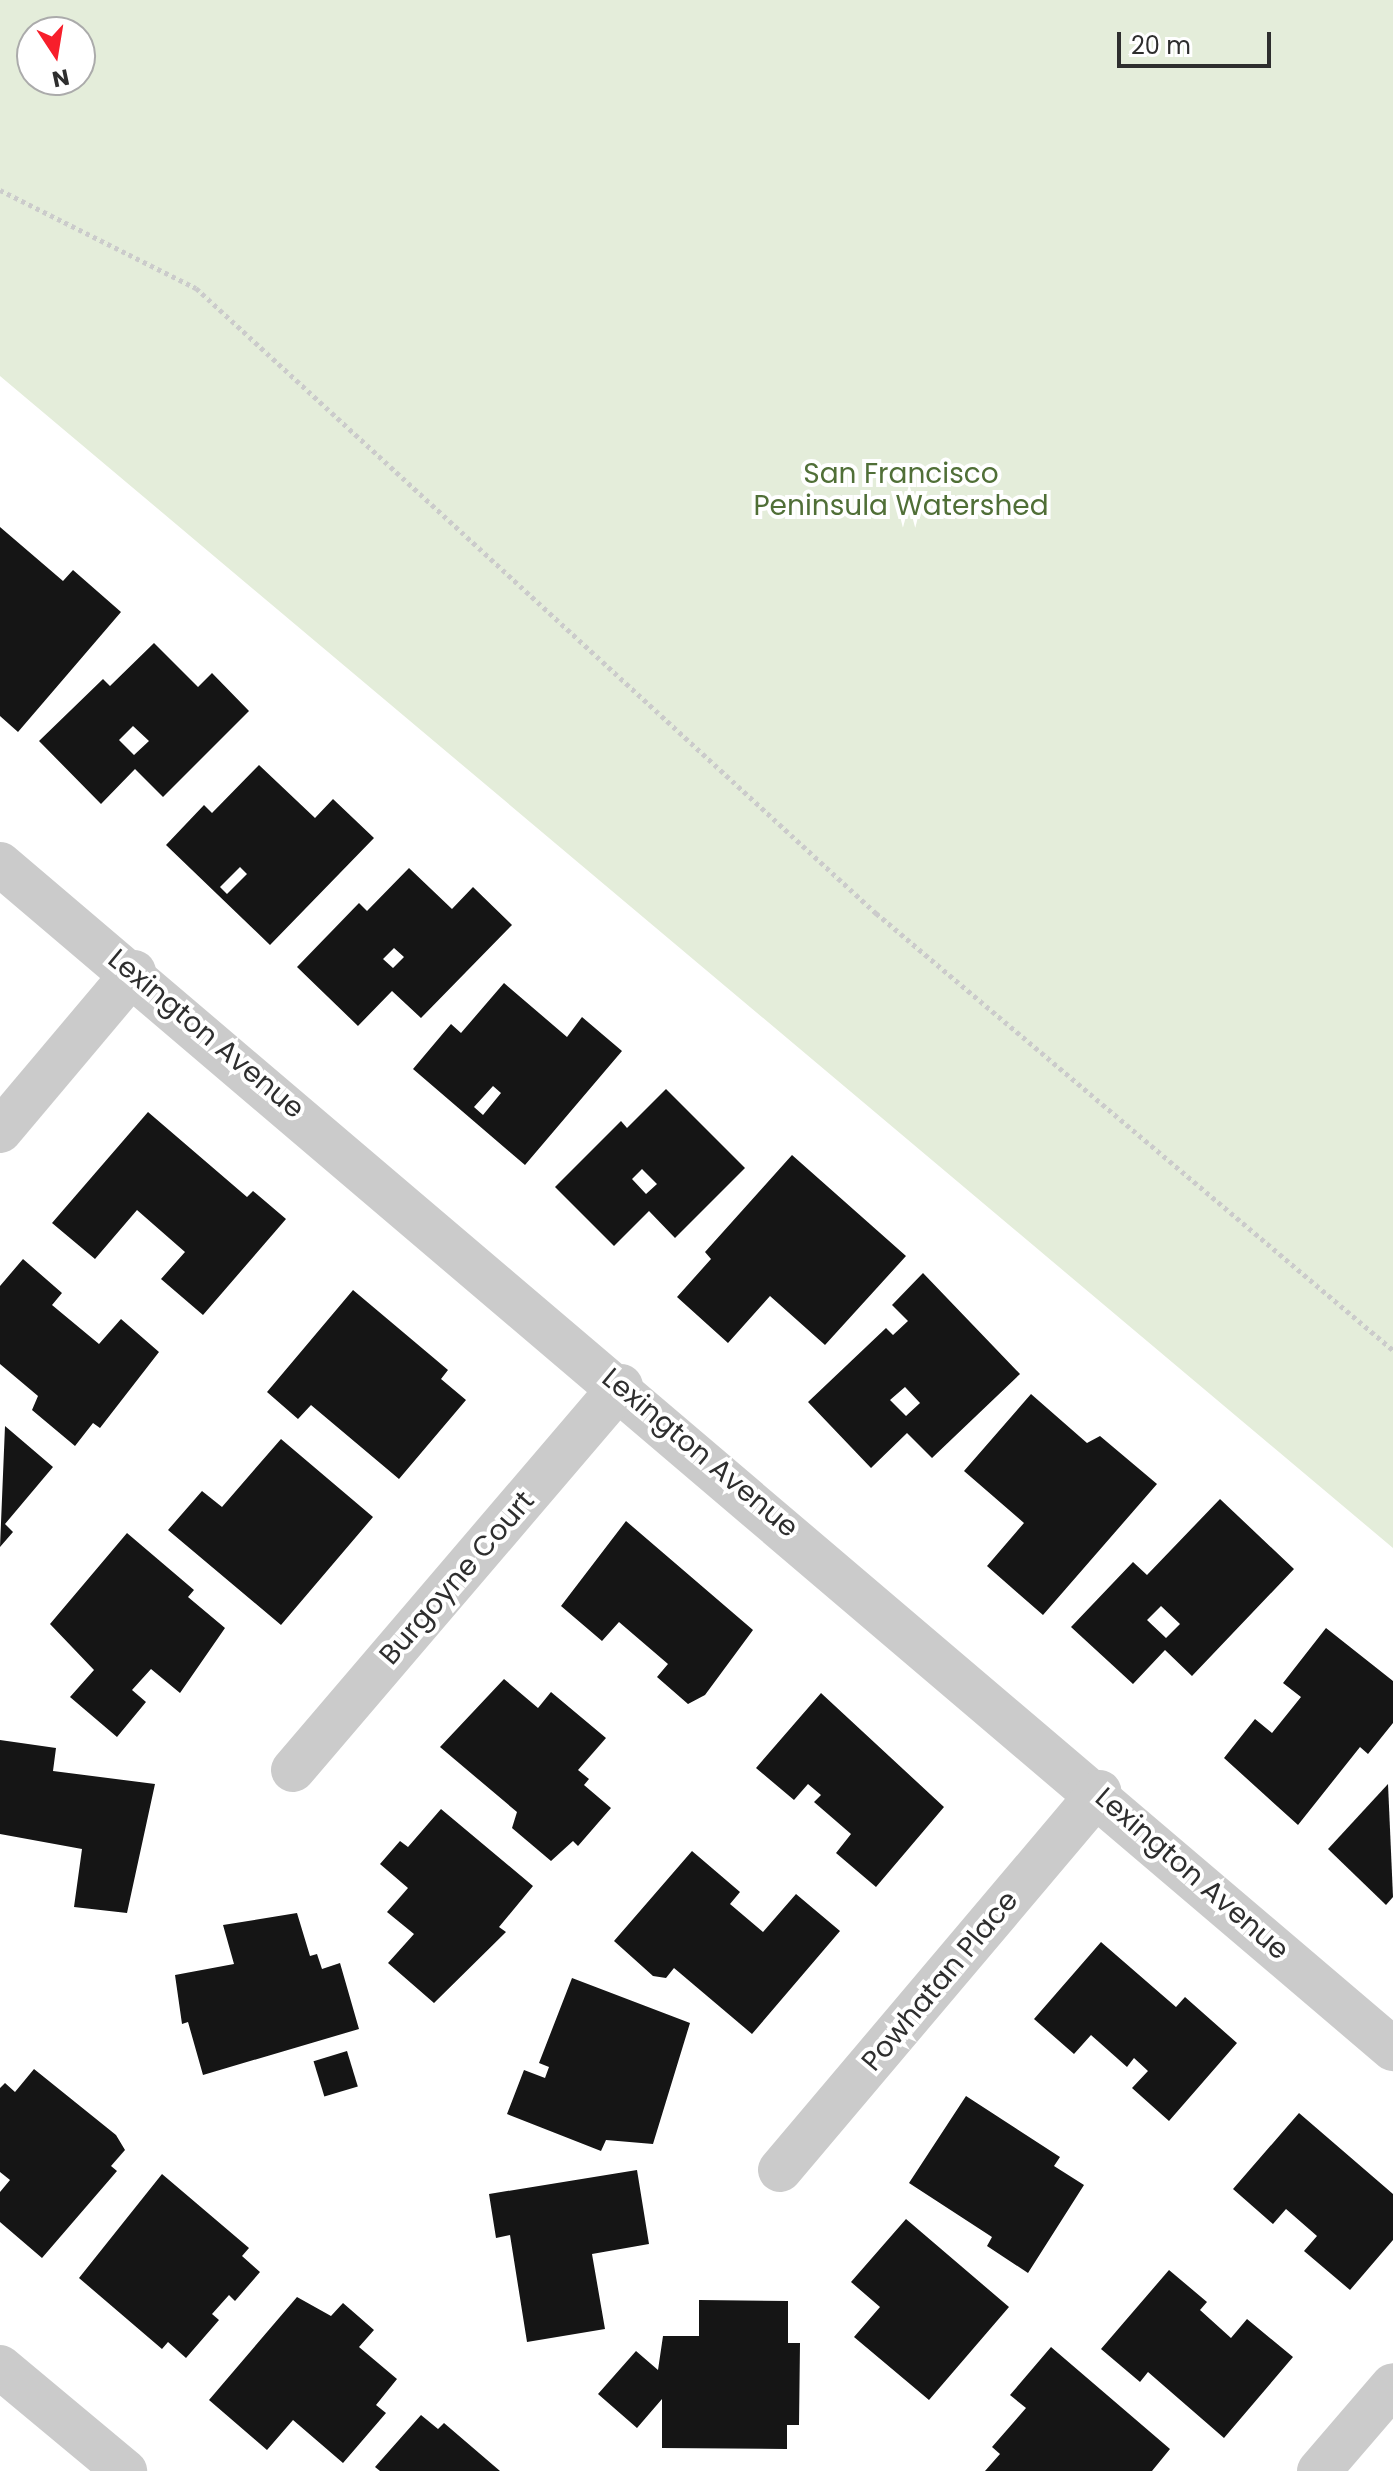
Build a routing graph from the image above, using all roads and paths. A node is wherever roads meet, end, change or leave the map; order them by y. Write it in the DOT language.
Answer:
graph roads {
  1 [pos="0,190"];
  2 [pos="0,864"];
  3 [pos="134,972"];
  4 [pos="0,1131"];
  5 [pos="1393,1350"];
  6 [pos="621,1386"];
  7 [pos="293,1770"];
  8 [pos="1099,1792"];
  9 [pos="1393,2049"];
  10 [pos="780,2170"];
  11 [pos="0,2367"];
  12 [pos="1393,2385"];
  13 [pos="125,2471"];
  14 [pos="1319,2471"];
  1 -- 5 [label="path"];
  2 -- 3 [label="street, Lexington Avenue"];
  3 -- 4 [label="street"];
  3 -- 6 [label="street, Lexington Avenue"];
  6 -- 7 [label="street, Burgoyne Court"];
  6 -- 8 [label="street, Lexington Avenue"];
  8 -- 9 [label="street, Lexington Avenue"];
  8 -- 10 [label="street, Powhatan Place"];
  11 -- 13 [label="street"];
  12 -- 14 [label="street"];
}
